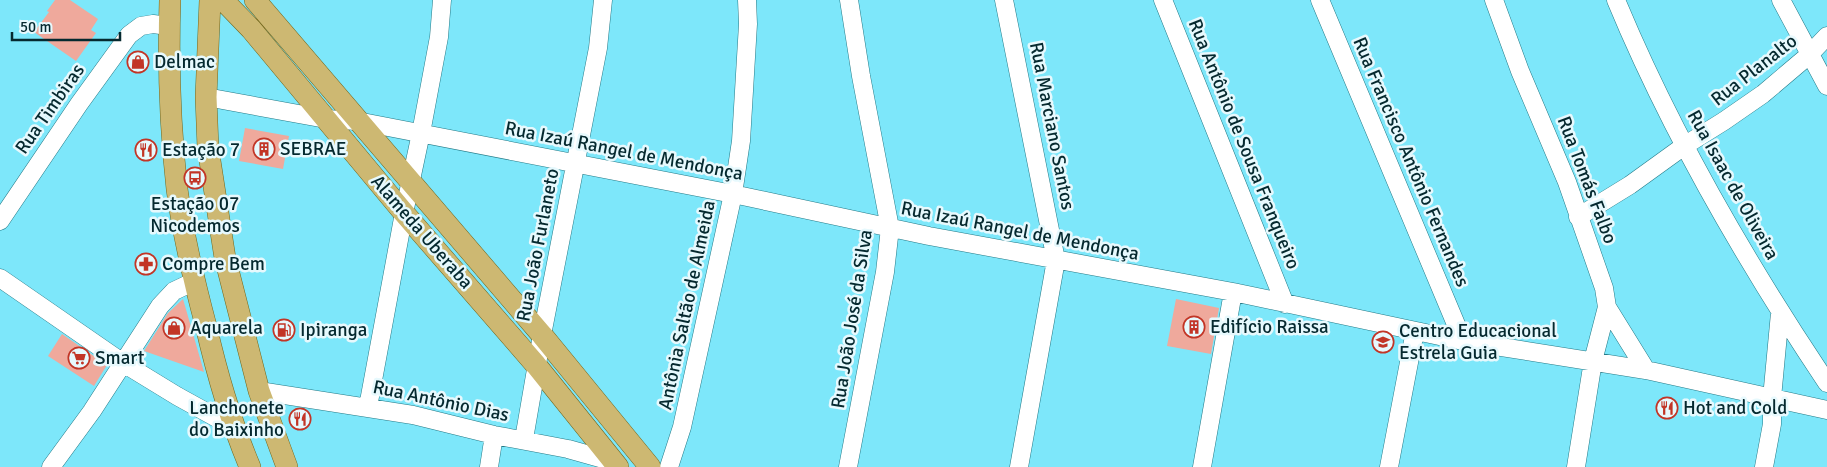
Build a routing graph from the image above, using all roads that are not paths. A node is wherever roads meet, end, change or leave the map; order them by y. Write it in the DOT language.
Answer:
graph roads {
  1 [pos="170,0"];
  2 [pos="210,0"];
  3 [pos="223,0"];
  4 [pos="255,0"];
  5 [pos="442,0"];
  6 [pos="603,0"];
  7 [pos="747,0"];
  8 [pos="849,0"];
  9 [pos="1004,0"];
  10 [pos="1163,0"];
  11 [pos="1320,0"];
  12 [pos="1494,0"];
  13 [pos="1616,0"];
  14 [pos="1780,0"];
  15 [pos="169,26"];
  16 [pos="1827,36"];
  17 [pos="1809,55"];
  18 [pos="1827,86"];
  19 [pos="206,97"];
  20 [pos="326,119"];
  21 [pos="357,120"];
  22 [pos="421,133"];
  23 [pos="1684,146"];
  24 [pos="576,163"];
  25 [pos="410,181"];
  26 [pos="733,194"];
  27 [pos="404,212"];
  28 [pos="1578,217"];
  29 [pos="0,221"];
  30 [pos="890,228"];
  31 [pos="1056,260"];
  32 [pos="0,278"];
  33 [pos="194,281"];
  34 [pos="1233,292"];
  35 [pos="1285,304"];
  36 [pos="1607,307"];
  37 [pos="1780,313"];
  38 [pos="1415,331"];
  39 [pos="542,336"];
  40 [pos="1463,341"];
  41 [pos="1593,361"];
  42 [pos="124,363"];
  43 [pos="536,366"];
  44 [pos="1646,370"];
  45 [pos="1827,383"];
  46 [pos="259,391"];
  47 [pos="1772,398"];
  48 [pos="368,407"];
  49 [pos="1827,410"];
  50 [pos="235,428"];
  51 [pos="494,435"];
  52 [pos="524,439"];
  53 [pos="616,464"];
  54 [pos="51,467"];
  55 [pos="250,467"];
  56 [pos="287,467"];
  57 [pos="489,467"];
  58 [pos="649,467"];
  59 [pos="661,467"];
  60 [pos="669,467"];
  61 [pos="848,467"];
  62 [pos="1019,467"];
  63 [pos="1202,467"];
  64 [pos="1389,467"];
  65 [pos="1576,467"];
  66 [pos="1764,467"];
  1 -- 15 [label="main road"];
  2 -- 19 [label="main road"];
  3 -- 20 [label="main road, Alameda Uberaba"];
  4 -- 21 [label="main road, Alameda Uberaba"];
  5 -- 22 [label="street"];
  6 -- 24 [label="street, Rua João Furlaneto"];
  7 -- 26 [label="street, Antônia Saltão de Almeida"];
  8 -- 30 [label="street, Rua João José da Silva"];
  9 -- 31 [label="street, Rua Marciano Santos"];
  10 -- 35 [label="street, Rua Antônio de Sousa Franqueiro"];
  11 -- 40 [label="street, Rua Francisco Antônio Fernandes"];
  12 -- 28 [label="street, Rua Tomás Falbo"];
  13 -- 23 [label="street, Rua Isaac de Oliveira"];
  14 -- 17 [label="street"];
  15 -- 29 [label="street, Rua Timbiras"];
  15 -- 33 [label="main road"];
  16 -- 17 [label="street, Rua Planalto"];
  17 -- 18 [label="street"];
  17 -- 23 [label="street, Rua Planalto"];
  19 -- 20 [label="street, Rua Izaú Rangel de Mendonça"];
  19 -- 46 [label="main road"];
  20 -- 21 [label="street, Rua Izaú Rangel de Mendonça"];
  20 -- 27 [label="main road, Alameda Uberaba"];
  21 -- 22 [label="street, Rua Izaú Rangel de Mendonça"];
  21 -- 25 [label="main road, Alameda Uberaba"];
  22 -- 24 [label="street, Rua Izaú Rangel de Mendonça"];
  22 -- 25 [label="street"];
  23 -- 28 [label="street, Rua Planalto"];
  23 -- 37 [label="street, Rua Isaac de Oliveira"];
  24 -- 26 [label="street, Rua Izaú Rangel de Mendonça"];
  24 -- 39 [label="street, Rua João Furlaneto"];
  25 -- 27 [label="street"];
  25 -- 39 [label="main road, Alameda Uberaba"];
  26 -- 30 [label="street, Rua Izaú Rangel de Mendonça"];
  26 -- 60 [label="street, Antônia Saltão de Almeida"];
  27 -- 43 [label="main road, Alameda Uberaba"];
  27 -- 48 [label="street"];
  28 -- 36 [label="street, Rua Tomás Falbo"];
  30 -- 31 [label="street, Rua Izaú Rangel de Mendonça"];
  30 -- 61 [label="street, Rua João José da Silva"];
  31 -- 34 [label="street, Rua Izaú Rangel de Mendonça"];
  31 -- 62 [label="street, Rua Marciano Santos"];
  32 -- 42 [label="street"];
  33 -- 42 [label="street"];
  33 -- 50 [label="main road"];
  34 -- 35 [label="street, Rua Izaú Rangel de Mendonça"];
  34 -- 63 [label="street"];
  35 -- 38 [label="street, Rua Izaú Rangel de Mendonça"];
  36 -- 41 [label="street"];
  36 -- 44 [label="street, Rua Tomás Falbo"];
  37 -- 45 [label="street, Rua Isaac de Oliveira"];
  37 -- 47 [label="street"];
  38 -- 40 [label="street, Rua Izaú Rangel de Mendonça"];
  38 -- 64 [label="street"];
  39 -- 43 [label="street, Rua João Furlaneto"];
  39 -- 58 [label="main road, Alameda Uberaba"];
  40 -- 41 [label="street, Rua Izaú Rangel de Mendonça"];
  41 -- 44 [label="street, Rua Izaú Rangel de Mendonça"];
  41 -- 65 [label="street"];
  42 -- 50 [label="street"];
  42 -- 54 [label="street"];
  43 -- 52 [label="street, Rua João Furlaneto"];
  43 -- 53 [label="main road, Alameda Uberaba"];
  44 -- 47 [label="street, Rua Izaú Rangel de Mendonça"];
  46 -- 48 [label="street, Rua Antônio Dias"];
  46 -- 56 [label="main road"];
  47 -- 49 [label="street, Rua Izaú Rangel de Mendonça"];
  47 -- 66 [label="street"];
  48 -- 51 [label="street, Rua Antônio Dias"];
  50 -- 55 [label="main road"];
  51 -- 52 [label="street, Rua Antônio Dias"];
  51 -- 57 [label="street"];
  52 -- 53 [label="street, Rua Antônio Dias"];
  58 -- 59 [label="main road, Alameda Uberaba"];
}
